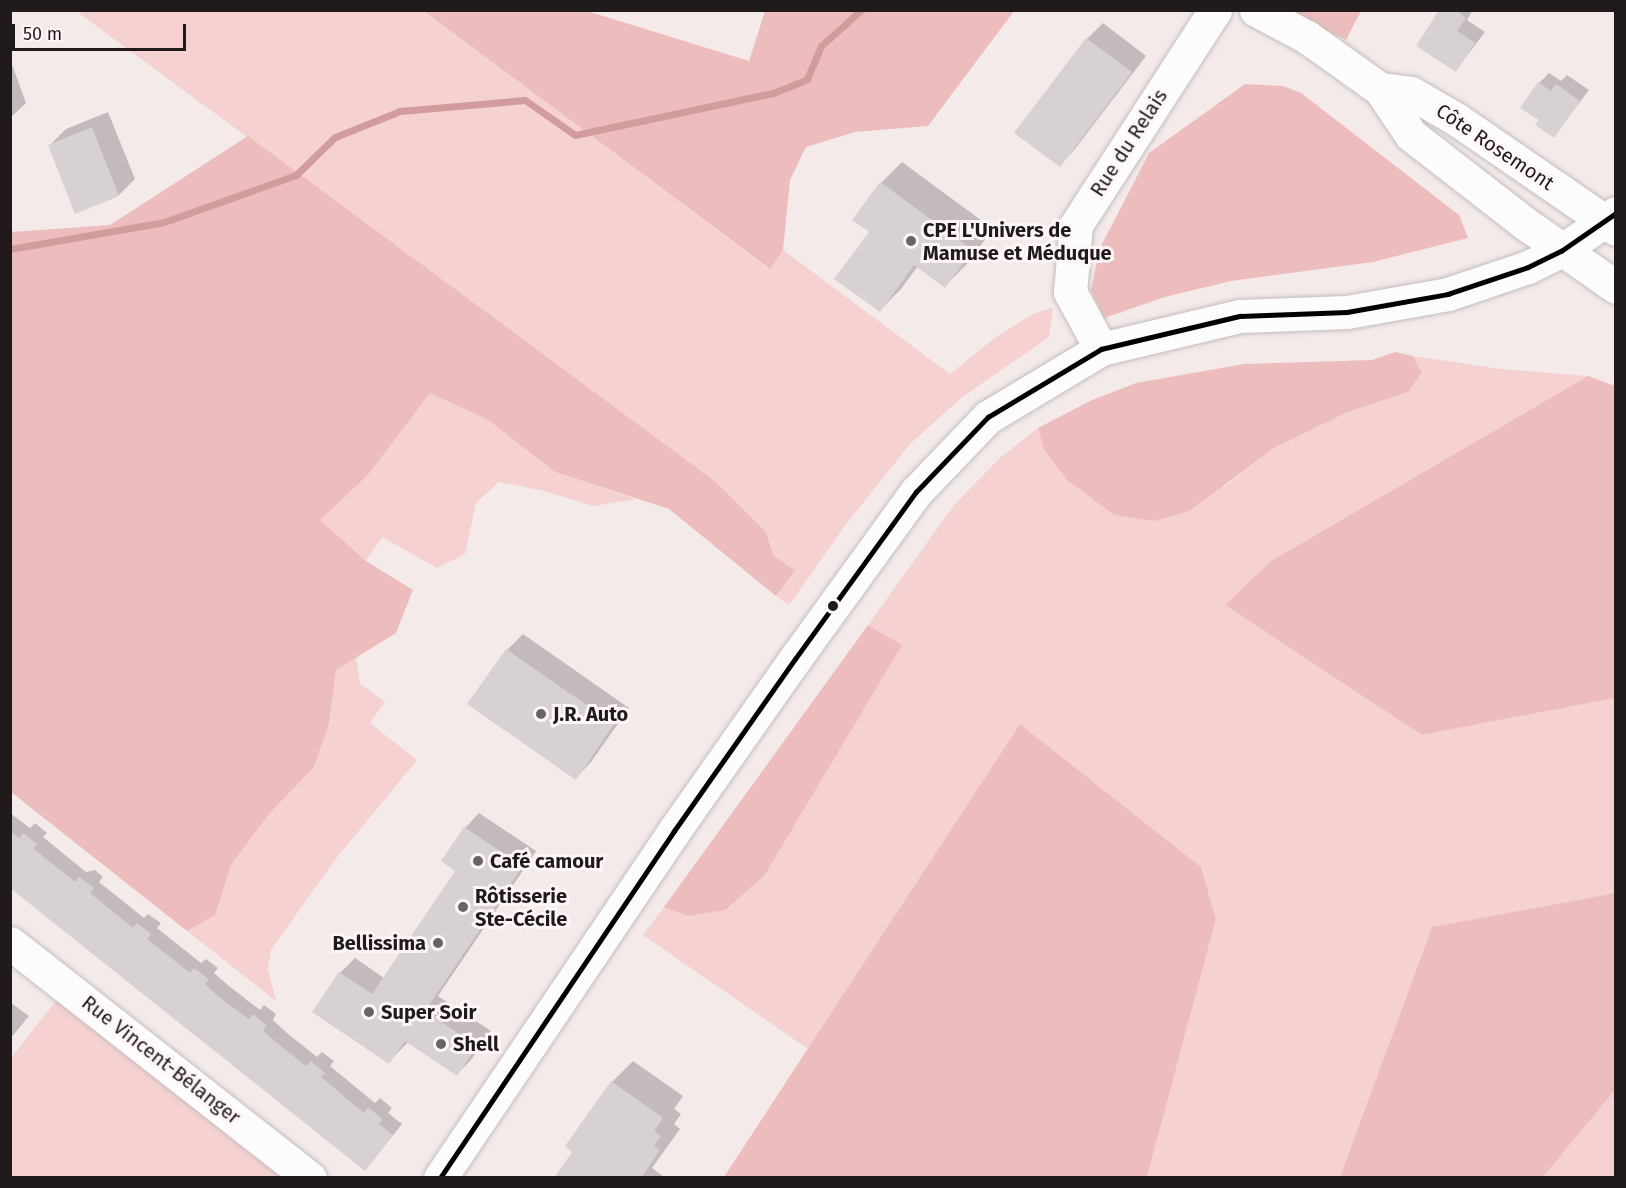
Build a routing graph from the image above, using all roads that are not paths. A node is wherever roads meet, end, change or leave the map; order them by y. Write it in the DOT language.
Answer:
graph roads {
  1 [pos="1215,10"];
  2 [pos="1256,10"];
  3 [pos="1380,89"];
  4 [pos="1612,221"];
  5 [pos="1561,251"];
  6 [pos="1616,287"];
  7 [pos="1101,350"];
  8 [pos="10,944"];
  9 [pos="310,1178"];
  10 [pos="440,1178"];
  1 -- 7 [label="main road, Rue du Relais"];
  2 -- 3 [label="main road, Côte Rosemont"];
  3 -- 4 [label="main road, Côte Rosemont"];
  3 -- 5 [label="main road, Côte Rosemont"];
  4 -- 5 [label="main road"];
  5 -- 6 [label="main road, Côte Rosemont"];
  5 -- 7 [label="main road"];
  7 -- 10 [label="main road"];
  8 -- 9 [label="main road, Rue Vincent-Bélanger"];
}
